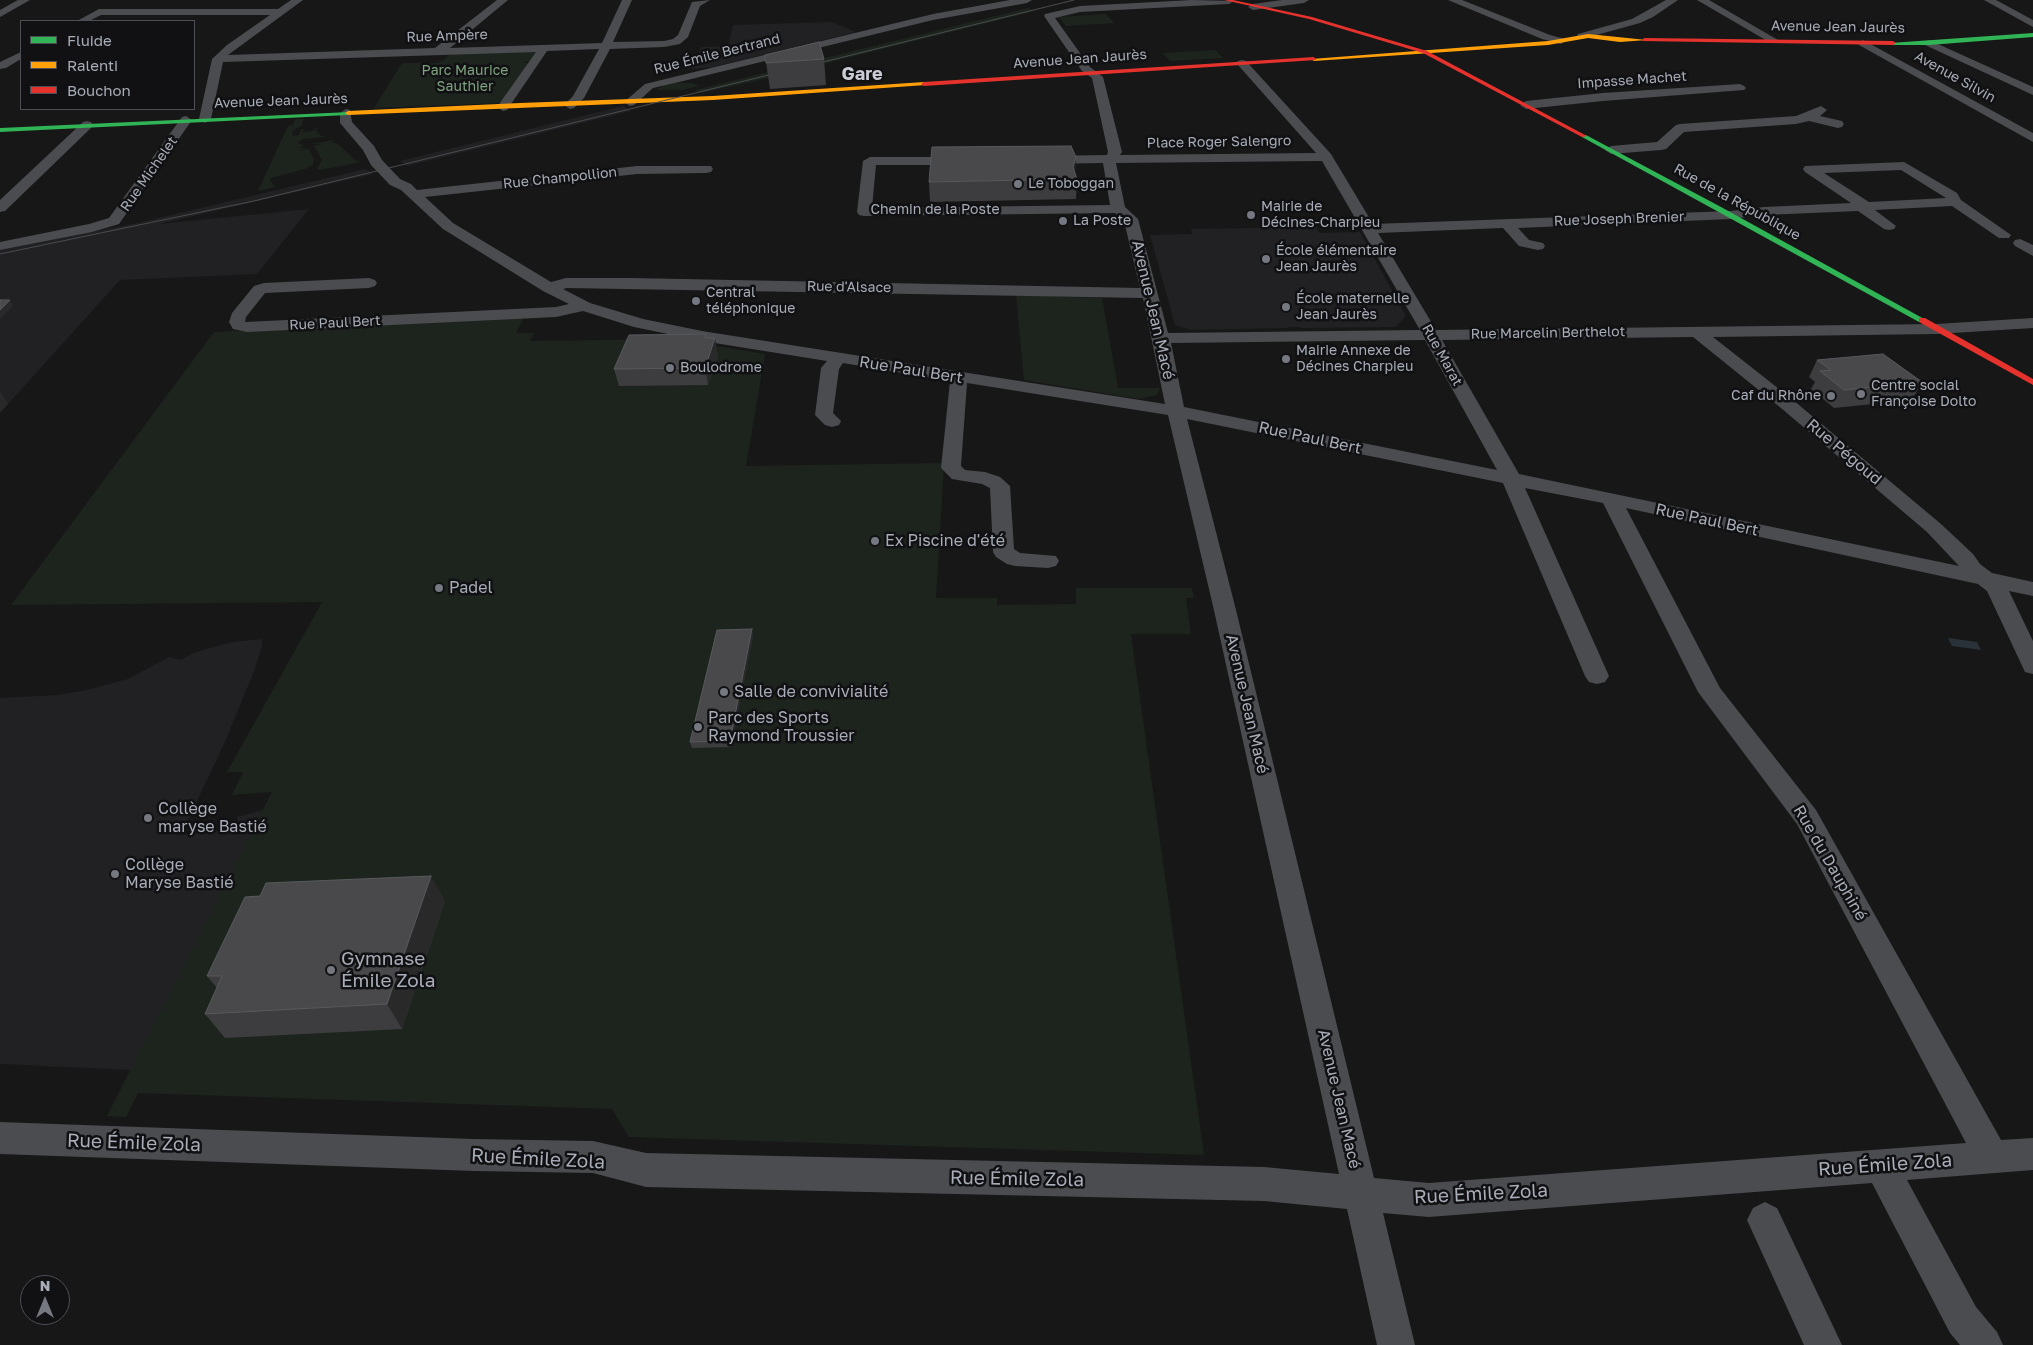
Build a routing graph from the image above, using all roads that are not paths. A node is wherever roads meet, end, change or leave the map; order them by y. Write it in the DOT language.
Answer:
graph roads {
  1 [pos="25,0"];
  2 [pos="145,0"];
  3 [pos="179,0"];
  4 [pos="203,0"];
  5 [pos="298,0"];
  6 [pos="503,0"];
  7 [pos="627,0"];
  8 [pos="705,0"];
  9 [pos="1027,0"];
  10 [pos="1228,0"];
  11 [pos="1304,0"];
  12 [pos="1453,0"];
  13 [pos="1673,0"];
  14 [pos="1702,0"];
  15 [pos="1989,0"];
  16 [pos="1257,4"];
  17 [pos="123,12"];
  18 [pos="157,12"];
  19 [pos="183,12"];
  20 [pos="278,12"];
  21 [pos="0,14"];
  22 [pos="84,20"];
  23 [pos="2033,24"];
  24 [pos="2033,35"];
  25 [pos="1599,38"];
  26 [pos="1773,40"];
  27 [pos="1561,41"];
  28 [pos="1863,43"];
  29 [pos="1929,43"];
  30 [pos="606,46"];
  31 [pos="544,48"];
  32 [pos="439,51"];
  33 [pos="1425,52"];
  34 [pos="20,56"];
  35 [pos="218,59"];
  36 [pos="1242,63"];
  37 [pos="7,68"];
  38 [pos="1093,73"];
  39 [pos="1740,88"];
  40 [pos="2033,91"];
  41 [pos="195,96"];
  42 [pos="210,97"];
  43 [pos="632,100"];
  44 [pos="573,103"];
  45 [pos="1526,105"];
  46 [pos="503,106"];
  47 [pos="1820,110"];
  48 [pos="346,113"];
  49 [pos="1809,117"];
  50 [pos="204,119"];
  51 [pos="186,120"];
  52 [pos="1838,124"];
  53 [pos="86,125"];
  54 [pos="0,130"];
  55 [pos="2033,138"];
  56 [pos="1611,150"];
  57 [pos="1326,157"];
  58 [pos="976,160"];
  59 [pos="1025,160"];
  60 [pos="1112,160"];
  61 [pos="706,169"];
  62 [pos="410,190"];
  63 [pos="6,197"];
  64 [pos="1955,202"];
  65 [pos="1863,206"];
  66 [pos="0,208"];
  67 [pos="1118,209"];
  68 [pos="1731,215"];
  69 [pos="1507,224"];
  70 [pos="1889,226"];
  71 [pos="1369,229"];
  72 [pos="2004,235"];
  73 [pos="0,246"];
  74 [pos="1538,246"];
  75 [pos="369,283"];
  76 [pos="548,288"];
  77 [pos="1150,293"];
  78 [pos="584,306"];
  79 [pos="2033,322"];
  80 [pos="1936,329"];
  81 [pos="1697,332"];
  82 [pos="1431,335"];
  83 [pos="1161,338"];
  84 [pos="838,358"];
  85 [pos="959,378"];
  86 [pos="2033,382"];
  87 [pos="1176,411"];
  88 [pos="832,421"];
  89 [pos="1512,480"];
  90 [pos="1611,499"];
  91 [pos="1048,561"];
  92 [pos="1984,578"];
  93 [pos="2033,589"];
  94 [pos="2033,666"];
  95 [pos="1597,676"];
  96 [pos="0,1138"];
  97 [pos="2033,1154"];
  98 [pos="1992,1157"];
  99 [pos="1881,1165"];
  100 [pos="1361,1194"];
  101 [pos="1765,1220"];
  102 [pos="1396,1345"];
  103 [pos="1823,1345"];
  104 [pos="1984,1345"];
  1 -- 21 [label="street"];
  2 -- 17 [label="street"];
  3 -- 18 [label="street"];
  4 -- 19 [label="street"];
  5 -- 20 [label="street"];
  6 -- 32 [label="street"];
  7 -- 30 [label="street"];
  8 -- 30 [label="street, Rue Ampère"];
  9 -- 43 [label="street, Rue Émile Bertrand"];
  10 -- 16 [label="main road"];
  10 -- 38 [label="street"];
  11 -- 16 [label="street"];
  12 -- 27 [label="street"];
  13 -- 25 [label="street"];
  14 -- 26 [label="street"];
  15 -- 23 [label="street"];
  16 -- 33 [label="main road"];
  17 -- 18 [label="street"];
  17 -- 22 [label="street"];
  18 -- 19 [label="street"];
  19 -- 20 [label="street"];
  20 -- 35 [label="street"];
  24 -- 29 [label="main road, Avenue Jean Jaurès"];
  25 -- 26 [label="main road, Avenue Jean Jaurès"];
  25 -- 27 [label="main road, Avenue Jean Jaurès"];
  25 -- 33 [label="main road, Avenue Jean Jaurès"];
  26 -- 28 [label="main road, Avenue Jean Jaurès"];
  27 -- 33 [label="main road, Avenue Jean Jaurès"];
  28 -- 29 [label="main road, Avenue Jean Jaurès"];
  28 -- 55 [label="street, Avenue Silvin"];
  29 -- 40 [label="street"];
  30 -- 31 [label="street, Rue Ampère"];
  30 -- 44 [label="street"];
  31 -- 32 [label="street, Rue Ampère"];
  31 -- 46 [label="street"];
  32 -- 35 [label="street, Rue Ampère"];
  33 -- 36 [label="main road, Avenue Jean Jaurès"];
  33 -- 45 [label="main road, Rue de la République"];
  34 -- 37 [label="street"];
  35 -- 42 [label="street"];
  36 -- 38 [label="main road, Avenue Jean Jaurès"];
  36 -- 57 [label="street, Rue Marat"];
  38 -- 43 [label="main road, Avenue Jean Jaurès"];
  38 -- 60 [label="street"];
  39 -- 45 [label="street, Impasse Machet"];
  41 -- 42 [label="street"];
  42 -- 50 [label="street"];
  43 -- 44 [label="main road, Avenue Jean Jaurès"];
  44 -- 46 [label="main road, Avenue Jean Jaurès"];
  45 -- 56 [label="main road, Rue de la République"];
  46 -- 48 [label="main road, Avenue Jean Jaurès"];
  47 -- 49 [label="street"];
  48 -- 50 [label="main road, Avenue Jean Jaurès"];
  48 -- 62 [label="street, Rue Paul Bert"];
  49 -- 52 [label="street"];
  49 -- 56 [label="street"];
  50 -- 51 [label="main road, Avenue Jean Jaurès"];
  51 -- 53 [label="main road, Avenue Jean Jaurès"];
  51 -- 73 [label="street, Rue Michelet"];
  53 -- 54 [label="main road, Avenue Jean Jaurès"];
  53 -- 63 [label="street"];
  56 -- 68 [label="main road, Rue de la République"];
  57 -- 60 [label="street, Place Roger Salengro"];
  57 -- 71 [label="street, Rue Marat"];
  58 -- 67 [label="street, Chemin de la Poste"];
  59 -- 60 [label="street"];
  60 -- 67 [label="street"];
  61 -- 62 [label="street, Rue Champollion"];
  62 -- 76 [label="street, Rue Paul Bert"];
  63 -- 66 [label="street"];
  64 -- 65 [label="street, Rue Joseph Brenier"];
  64 -- 65 [label="street"];
  64 -- 72 [label="street"];
  65 -- 68 [label="street, Rue Joseph Brenier"];
  65 -- 70 [label="street"];
  67 -- 77 [label="street, Avenue Jean Macé"];
  68 -- 69 [label="street, Rue Joseph Brenier"];
  68 -- 80 [label="main road, Rue de la République"];
  69 -- 71 [label="street, Rue Joseph Brenier"];
  69 -- 74 [label="street, Rue Joseph Brenier"];
  71 -- 82 [label="street, Rue Marat"];
  75 -- 78 [label="street, Rue Paul Bert"];
  76 -- 77 [label="street, Rue d'Alsace"];
  76 -- 78 [label="street, Rue Paul Bert"];
  77 -- 83 [label="street, Avenue Jean Macé"];
  78 -- 84 [label="street, Rue Paul Bert"];
  79 -- 80 [label="street, Rue Marcelin Berthelot"];
  80 -- 81 [label="street, Rue Marcelin Berthelot"];
  80 -- 86 [label="main road, Rue de la République"];
  81 -- 82 [label="street, Rue Marcelin Berthelot"];
  81 -- 92 [label="street, Rue Pégoud"];
  82 -- 83 [label="street, Rue Marcelin Berthelot"];
  82 -- 89 [label="street, Rue Marat"];
  83 -- 87 [label="street, Avenue Jean Macé"];
  84 -- 85 [label="street, Rue Paul Bert"];
  84 -- 88 [label="street"];
  85 -- 87 [label="street, Rue Paul Bert"];
  85 -- 91 [label="street"];
  87 -- 89 [label="street, Rue Paul Bert"];
  87 -- 100 [label="street, Avenue Jean Macé"];
  89 -- 90 [label="street, Rue Paul Bert"];
  89 -- 95 [label="street, Rue Marat"];
  90 -- 92 [label="street, Rue Paul Bert"];
  90 -- 98 [label="street, Rue du Dauphiné"];
  92 -- 93 [label="street, Rue Paul Bert"];
  92 -- 94 [label="street, Rue Pégoud"];
  96 -- 100 [label="street, Rue Émile Zola"];
  97 -- 98 [label="street, Rue Émile Zola"];
  98 -- 99 [label="street, Rue Émile Zola"];
  99 -- 100 [label="street, Rue Émile Zola"];
  99 -- 104 [label="street"];
  100 -- 102 [label="street, Avenue Jean Macé"];
  101 -- 103 [label="street"];
}
